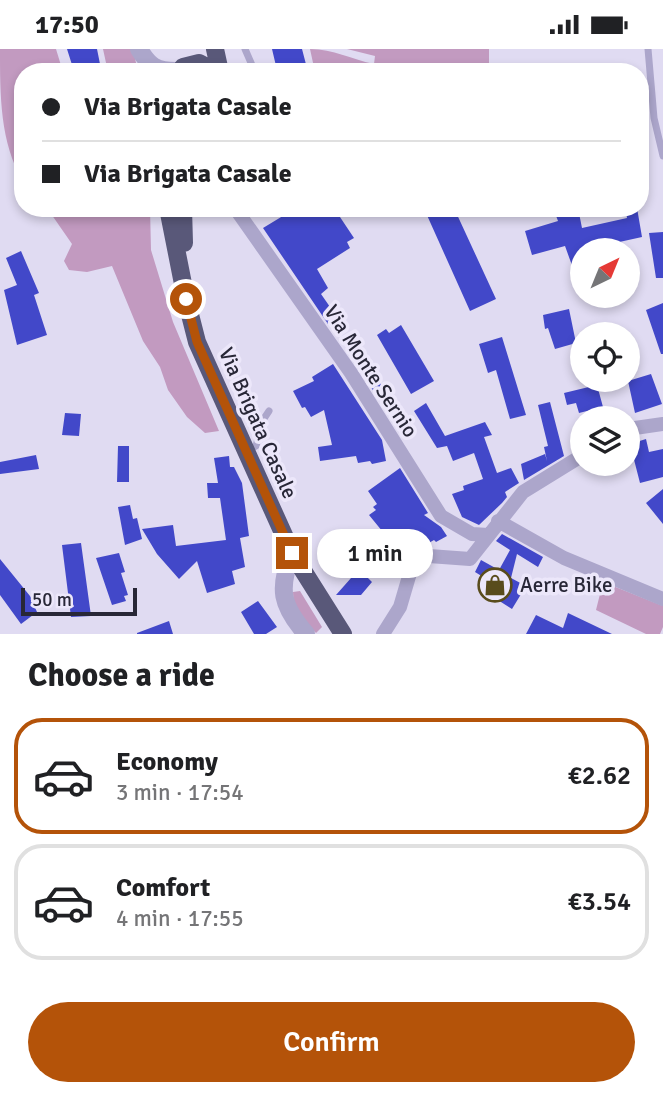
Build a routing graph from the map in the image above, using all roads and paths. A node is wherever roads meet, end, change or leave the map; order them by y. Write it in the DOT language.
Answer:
graph roads {
  1 [pos="648,49"];
  2 [pos="663,156"];
  3 [pos="170,217"];
  4 [pos="183,217"];
  5 [pos="241,217"];
  6 [pos="186,299"];
  7 [pos="269,411"];
  8 [pos="663,424"];
  9 [pos="640,427"];
  10 [pos="246,451"];
  11 [pos="570,463"];
  12 [pos="498,521"];
  13 [pos="488,535"];
  14 [pos="292,553"];
  15 [pos="663,599"];
  16 [pos="306,634"];
  17 [pos="343,634"];
  18 [pos="383,634"];
  1 -- 2 [label="lane"];
  3 -- 6 [label="main road, Via Brigata Casale"];
  4 -- 6 [label="main road, Via Brigata Casale"];
  5 -- 13 [label="street, Via Monte Sernio"];
  6 -- 10 [label="main road, Via Brigata Casale"];
  7 -- 10 [label="lane"];
  8 -- 9 [label="street"];
  10 -- 14 [label="main road, Via Brigata Casale"];
  11 -- 12 [label="street"];
  12 -- 13 [label="street"];
  12 -- 15 [label="street"];
  13 -- 18 [label="street"];
  14 -- 16 [label="street"];
  14 -- 17 [label="main road, Via Brigata Casale"];
}
